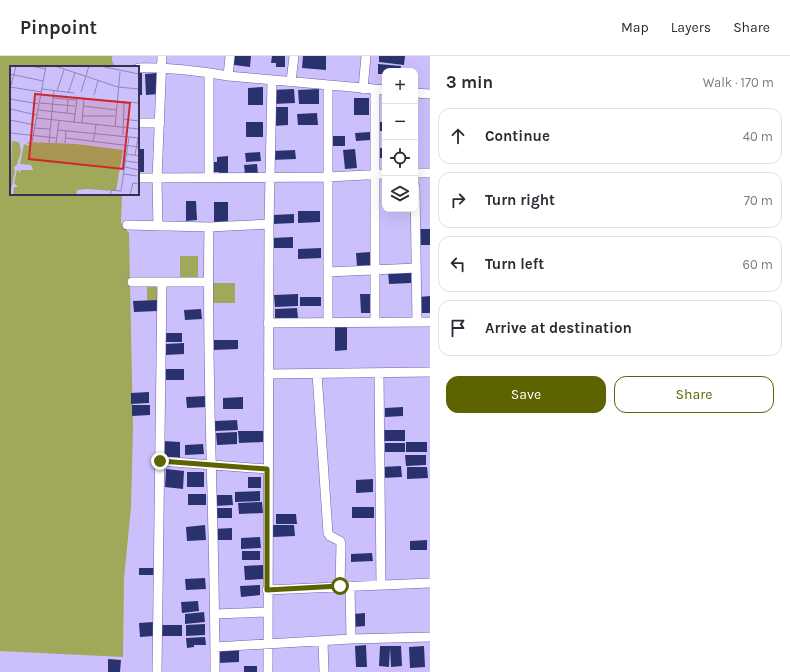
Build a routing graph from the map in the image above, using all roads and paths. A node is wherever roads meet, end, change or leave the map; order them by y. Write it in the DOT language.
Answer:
graph roads {
  1 [pos="162,56"];
  2 [pos="230,56"];
  3 [pos="294,56"];
  4 [pos="366,56"];
  5 [pos="162,67"];
  6 [pos="139,68"];
  7 [pos="208,72"];
  8 [pos="228,76"];
  9 [pos="272,80"];
  10 [pos="291,82"];
  11 [pos="328,86"];
  12 [pos="363,89"];
  13 [pos="375,90"];
  14 [pos="382,90"];
  15 [pos="418,93"];
  16 [pos="430,94"];
  17 [pos="160,122"];
  18 [pos="139,123"];
  19 [pos="430,172"];
  20 [pos="418,173"];
  21 [pos="382,174"];
  22 [pos="374,175"];
  23 [pos="209,176"];
  24 [pos="270,177"];
  25 [pos="328,177"];
  26 [pos="139,178"];
  27 [pos="157,178"];
  28 [pos="415,212"];
  29 [pos="269,224"];
  30 [pos="128,225"];
  31 [pos="158,226"];
  32 [pos="209,227"];
  33 [pos="416,268"];
  34 [pos="375,270"];
  35 [pos="328,272"];
  36 [pos="132,282"];
  37 [pos="162,282"];
  38 [pos="208,282"];
  39 [pos="375,322"];
  40 [pos="418,322"];
  41 [pos="430,322"];
  42 [pos="268,323"];
  43 [pos="328,323"];
  44 [pos="430,372"];
  45 [pos="379,373"];
  46 [pos="268,374"];
  47 [pos="317,374"];
  48 [pos="160,461"];
  49 [pos="210,466"];
  50 [pos="267,469"];
  51 [pos="430,583"];
  52 [pos="381,584"];
  53 [pos="340,586"];
  54 [pos="350,586"];
  55 [pos="267,590"];
  56 [pos="267,612"];
  57 [pos="215,614"];
  58 [pos="430,637"];
  59 [pos="351,639"];
  60 [pos="324,641"];
  61 [pos="267,644"];
  62 [pos="215,647"];
  63 [pos="157,672"];
  64 [pos="215,672"];
  65 [pos="268,672"];
  66 [pos="324,672"];
  1 -- 5 [label="street"];
  2 -- 8 [label="street"];
  3 -- 10 [label="street"];
  4 -- 12 [label="street"];
  5 -- 6 [label="street"];
  5 -- 7 [label="street"];
  5 -- 17 [label="street"];
  7 -- 8 [label="street"];
  7 -- 23 [label="street"];
  8 -- 9 [label="street"];
  9 -- 10 [label="street"];
  9 -- 24 [label="street"];
  10 -- 11 [label="street"];
  11 -- 12 [label="street"];
  11 -- 25 [label="street"];
  12 -- 13 [label="street"];
  13 -- 14 [label="street"];
  13 -- 22 [label="street"];
  15 -- 16 [label="street"];
  17 -- 18 [label="street"];
  17 -- 27 [label="street"];
  19 -- 20 [label="street"];
  21 -- 22 [label="street"];
  22 -- 25 [label="street"];
  22 -- 34 [label="street"];
  23 -- 24 [label="street"];
  23 -- 27 [label="street"];
  24 -- 25 [label="street"];
  24 -- 29 [label="street"];
  25 -- 35 [label="street"];
  26 -- 27 [label="street"];
  27 -- 31 [label="street"];
  28 -- 33 [label="street"];
  29 -- 32 [label="street"];
  29 -- 42 [label="street"];
  30 -- 31 [label="street"];
  31 -- 32 [label="street"];
  32 -- 38 [label="street"];
  33 -- 34 [label="street"];
  33 -- 40 [label="street"];
  34 -- 35 [label="street"];
  34 -- 39 [label="street"];
  35 -- 43 [label="street"];
  36 -- 37 [label="street"];
  37 -- 38 [label="street"];
  37 -- 48 [label="street"];
  38 -- 49 [label="street"];
  39 -- 40 [label="street"];
  39 -- 43 [label="street"];
  40 -- 41 [label="street"];
  42 -- 43 [label="street"];
  42 -- 46 [label="street"];
  44 -- 45 [label="street"];
  45 -- 47 [label="street"];
  45 -- 52 [label="street"];
  46 -- 47 [label="street"];
  46 -- 50 [label="street"];
  47 -- 53 [label="street"];
  48 -- 49 [label="street"];
  48 -- 63 [label="street"];
  49 -- 50 [label="street"];
  49 -- 57 [label="street"];
  50 -- 55 [label="street"];
  51 -- 52 [label="street"];
  52 -- 54 [label="street"];
  53 -- 54 [label="street"];
  53 -- 55 [label="street"];
  54 -- 59 [label="street"];
  55 -- 56 [label="street"];
  56 -- 57 [label="street"];
  56 -- 61 [label="street"];
  57 -- 62 [label="street"];
  58 -- 59 [label="street"];
  59 -- 60 [label="street"];
  60 -- 61 [label="street"];
  60 -- 66 [label="street"];
  61 -- 62 [label="street"];
  61 -- 65 [label="street"];
  62 -- 64 [label="street"];
}
